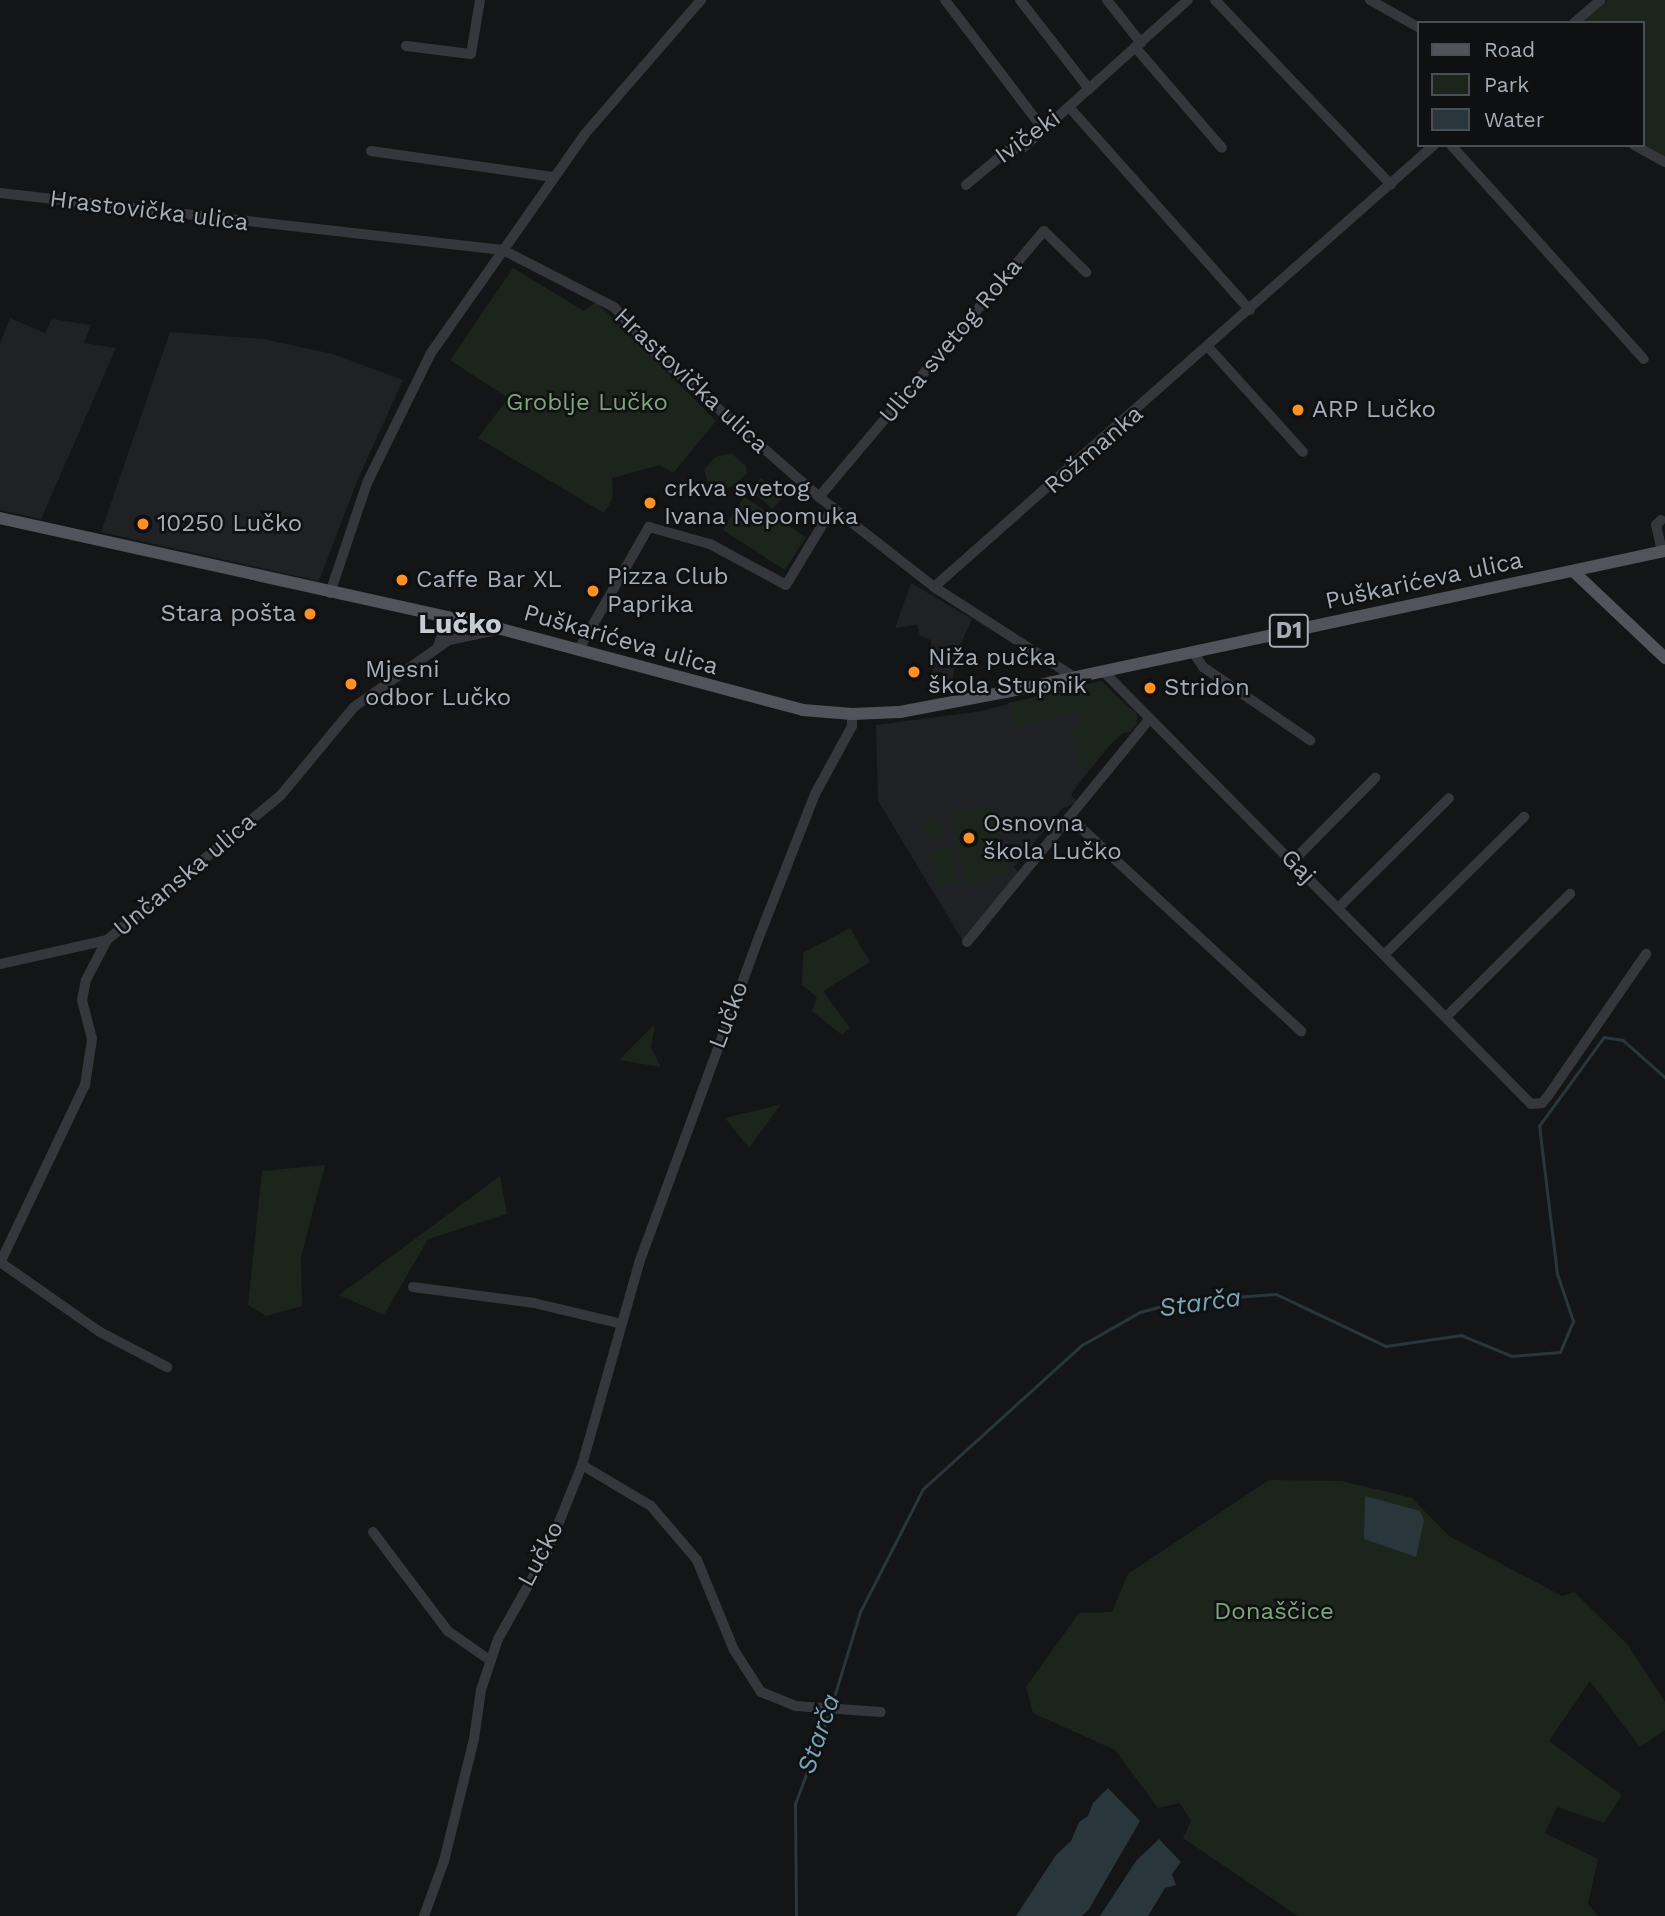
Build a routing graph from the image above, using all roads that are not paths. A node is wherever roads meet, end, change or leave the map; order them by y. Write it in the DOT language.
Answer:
graph roads {
  1 [pos="480,0"];
  2 [pos="687,0"];
  3 [pos="945,0"];
  4 [pos="1020,0"];
  5 [pos="1107,0"];
  6 [pos="1188,0"];
  7 [pos="1215,0"];
  8 [pos="1370,0"];
  9 [pos="1600,0"];
  10 [pos="700,1"];
  11 [pos="1576,21"];
  12 [pos="1416,26"];
  13 [pos="1138,45"];
  14 [pos="406,46"];
  15 [pos="1090,89"];
  16 [pos="1069,107"];
  17 [pos="1044,130"];
  18 [pos="1432,147"];
  19 [pos="1453,147"];
  20 [pos="1638,147"];
  21 [pos="1222,148"];
  22 [pos="371,151"];
  23 [pos="1665,162"];
  24 [pos="553,177"];
  25 [pos="966,185"];
  26 [pos="1391,185"];
  27 [pos="0,193"];
  28 [pos="503,250"];
  29 [pos="1086,272"];
  30 [pos="1250,310"];
  31 [pos="1209,348"];
  32 [pos="1644,359"];
  33 [pos="1303,452"];
  34 [pos="819,497"];
  35 [pos="833,507"];
  36 [pos="0,518"];
  37 [pos="1661,520"];
  38 [pos="1663,551"];
  39 [pos="1573,571"];
  40 [pos="934,587"];
  41 [pos="330,593"];
  42 [pos="438,617"];
  43 [pos="501,629"];
  44 [pos="435,649"];
  45 [pos="579,649"];
  46 [pos="1192,652"];
  47 [pos="1665,659"];
  48 [pos="1103,671"];
  49 [pos="1074,677"];
  50 [pos="852,714"];
  51 [pos="1149,720"];
  52 [pos="1310,740"];
  53 [pos="1375,778"];
  54 [pos="1448,799"];
  55 [pos="1069,817"];
  56 [pos="1524,817"];
  57 [pos="1293,861"];
  58 [pos="1570,894"];
  59 [pos="1338,908"];
  60 [pos="107,940"];
  61 [pos="967,942"];
  62 [pos="1646,954"];
  63 [pos="1384,955"];
  64 [pos="0,964"];
  65 [pos="1446,1017"];
  66 [pos="1301,1031"];
  67 [pos="0,1263"];
  68 [pos="413,1287"];
  69 [pos="622,1324"];
  70 [pos="167,1367"];
  71 [pos="582,1465"];
  72 [pos="373,1532"];
  73 [pos="491,1661"];
  74 [pos="881,1712"];
  75 [pos="424,1916"];
  1 -- 14 [label="street"];
  2 -- 10 [label="street"];
  3 -- 17 [label="street"];
  4 -- 15 [label="street"];
  5 -- 13 [label="street"];
  6 -- 13 [label="street, Ivičeki"];
  7 -- 26 [label="street"];
  8 -- 12 [label="street"];
  9 -- 11 [label="street"];
  10 -- 24 [label="street"];
  13 -- 15 [label="street, Ivičeki"];
  13 -- 21 [label="street"];
  15 -- 16 [label="street, Ivičeki"];
  16 -- 17 [label="street, Ivičeki"];
  16 -- 30 [label="street"];
  17 -- 25 [label="street, Ivičeki"];
  18 -- 26 [label="street, Rožmanka"];
  19 -- 32 [label="street"];
  20 -- 23 [label="street"];
  22 -- 24 [label="street"];
  24 -- 28 [label="street"];
  26 -- 30 [label="street, Rožmanka"];
  27 -- 28 [label="street, Hrastovička ulica"];
  28 -- 34 [label="street, Hrastovička ulica"];
  28 -- 41 [label="street"];
  29 -- 34 [label="street, Ulica svetog Roka"];
  30 -- 31 [label="street, Rožmanka"];
  31 -- 33 [label="street"];
  31 -- 40 [label="street, Rožmanka"];
  34 -- 35 [label="street, Hrastovička ulica"];
  35 -- 40 [label="street, Hrastovička ulica"];
  35 -- 45 [label="street"];
  36 -- 41 [label="main road, Puškarićeva ulica / D1"];
  37 -- 38 [label="street"];
  38 -- 39 [label="main road, Puškarićeva ulica / D1"];
  39 -- 46 [label="main road, Puškarićeva ulica / D1"];
  39 -- 47 [label="main road"];
  40 -- 49 [label="street, Hrastovička ulica"];
  41 -- 42 [label="main road, Puškarićeva ulica / D1"];
  42 -- 43 [label="main road, Puškarićeva ulica / D1"];
  42 -- 44 [label="street"];
  43 -- 44 [label="street, Unčanska ulica"];
  43 -- 45 [label="main road, Puškarićeva ulica / D1"];
  44 -- 60 [label="street, Unčanska ulica"];
  45 -- 50 [label="main road, Puškarićeva ulica / D1"];
  46 -- 48 [label="main road, Puškarićeva ulica / D1"];
  46 -- 52 [label="street"];
  48 -- 49 [label="main road, Puškarićeva ulica / D1"];
  48 -- 51 [label="street, Gaj"];
  49 -- 50 [label="main road, Puškarićeva ulica / D1"];
  50 -- 69 [label="street, Lučko"];
  51 -- 55 [label="street"];
  51 -- 57 [label="street, Gaj"];
  53 -- 57 [label="street"];
  54 -- 59 [label="street"];
  55 -- 61 [label="street"];
  55 -- 66 [label="street"];
  56 -- 63 [label="street"];
  57 -- 59 [label="street, Gaj"];
  58 -- 65 [label="street"];
  59 -- 63 [label="street, Gaj"];
  60 -- 64 [label="street"];
  60 -- 67 [label="street, Unčanska ulica"];
  62 -- 65 [label="street, Gaj"];
  63 -- 65 [label="street, Gaj"];
  67 -- 70 [label="street"];
  68 -- 69 [label="street"];
  69 -- 71 [label="street, Lučko"];
  71 -- 73 [label="street, Lučko"];
  71 -- 74 [label="street"];
  72 -- 73 [label="street"];
  73 -- 75 [label="street, Lučko"];
}
